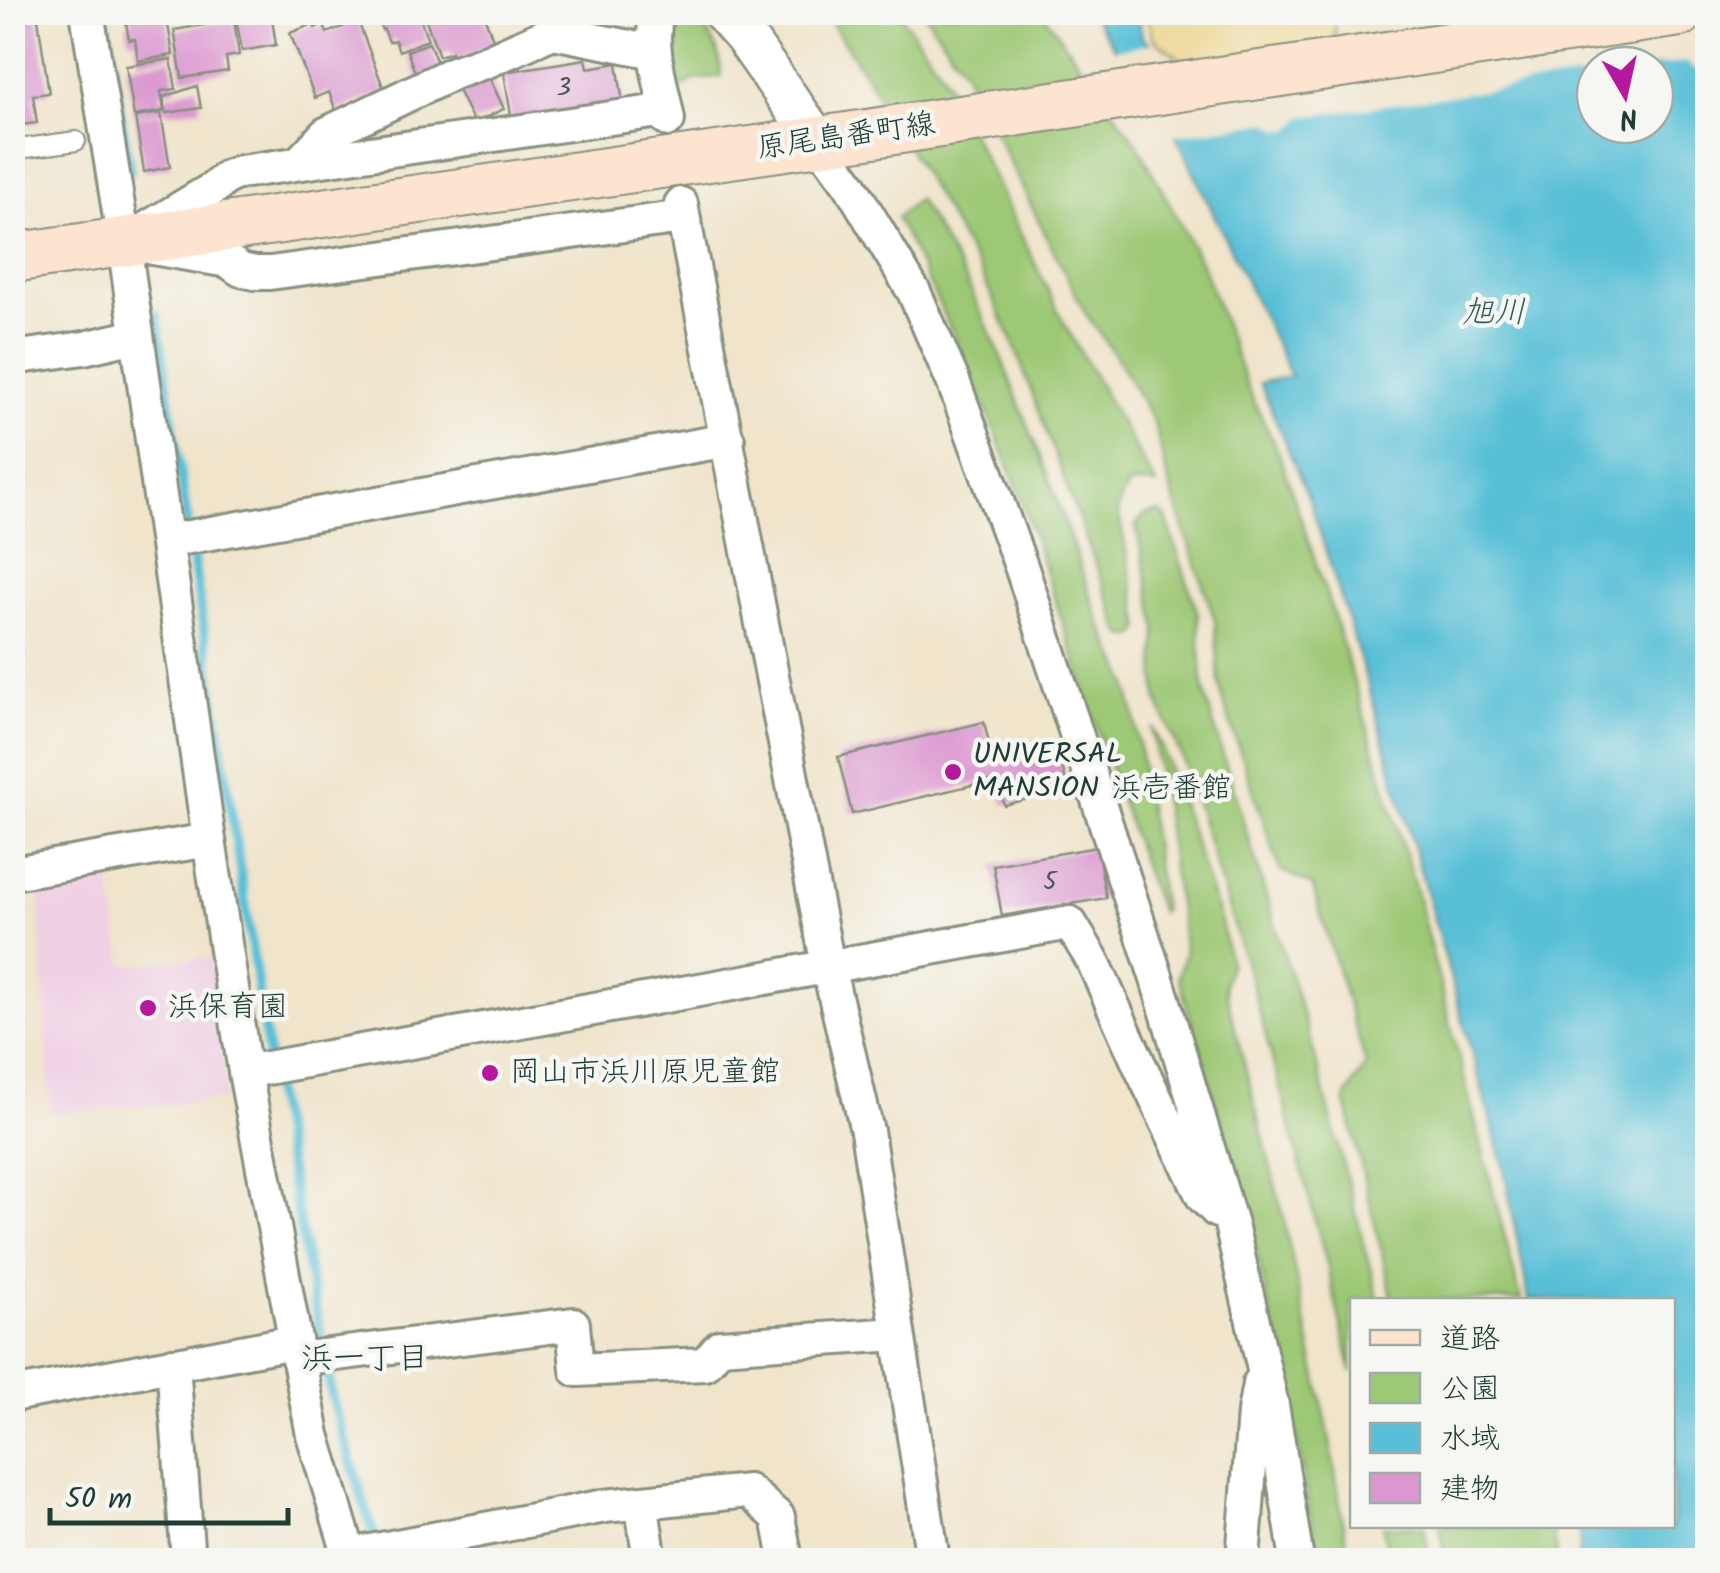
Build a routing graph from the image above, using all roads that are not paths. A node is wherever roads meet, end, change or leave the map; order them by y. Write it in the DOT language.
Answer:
graph roads {
  1 [pos="87,12"];
  2 [pos="657,12"];
  3 [pos="724,12"];
  4 [pos="1680,12"];
  5 [pos="654,52"];
  6 [pos="832,138"];
  7 [pos="76,141"];
  8 [pos="12,150"];
  9 [pos="299,163"];
  10 [pos="124,242"];
  11 [pos="12,258"];
  12 [pos="136,336"];
  13 [pos="12,358"];
  14 [pos="728,440"];
  15 [pos="182,539"];
  16 [pos="208,840"];
  17 [pos="12,873"];
  18 [pos="828,966"];
  19 [pos="261,1069"];
  20 [pos="1232,1224"];
  21 [pos="898,1334"];
  22 [pos="310,1353"];
  23 [pos="174,1364"];
  24 [pos="1264,1365"];
  25 [pos="12,1395"];
  26 [pos="642,1502"];
  27 [pos="364,1553"];
  28 [pos="188,1560"];
  29 [pos="650,1560"];
  30 [pos="786,1560"];
  31 [pos="933,1560"];
  32 [pos="1243,1560"];
  33 [pos="1297,1560"];
  1 -- 10 [label="street"];
  2 -- 5 [label="street"];
  3 -- 6 [label="street"];
  4 -- 6 [label="main road, 原尾島番町線"];
  5 -- 9 [label="street"];
  5 -- 9 [label="street"];
  6 -- 10 [label="main road, 原尾島番町線"];
  6 -- 20 [label="street"];
  7 -- 8 [label="lane"];
  9 -- 10 [label="street"];
  10 -- 11 [label="main road, 原尾島番町線"];
  10 -- 12 [label="street"];
  10 -- 14 [label="street"];
  12 -- 13 [label="street"];
  12 -- 15 [label="street"];
  14 -- 15 [label="street"];
  14 -- 18 [label="street"];
  15 -- 16 [label="street"];
  16 -- 17 [label="street"];
  16 -- 19 [label="street"];
  18 -- 19 [label="street"];
  18 -- 20 [label="street"];
  18 -- 21 [label="street"];
  19 -- 22 [label="street"];
  20 -- 24 [label="street"];
  21 -- 22 [label="street"];
  21 -- 31 [label="street"];
  22 -- 23 [label="street"];
  22 -- 27 [label="street"];
  23 -- 25 [label="street"];
  23 -- 28 [label="street"];
  24 -- 32 [label="street"];
  24 -- 33 [label="street"];
  26 -- 27 [label="street"];
  26 -- 29 [label="street"];
  26 -- 30 [label="street"];
}
